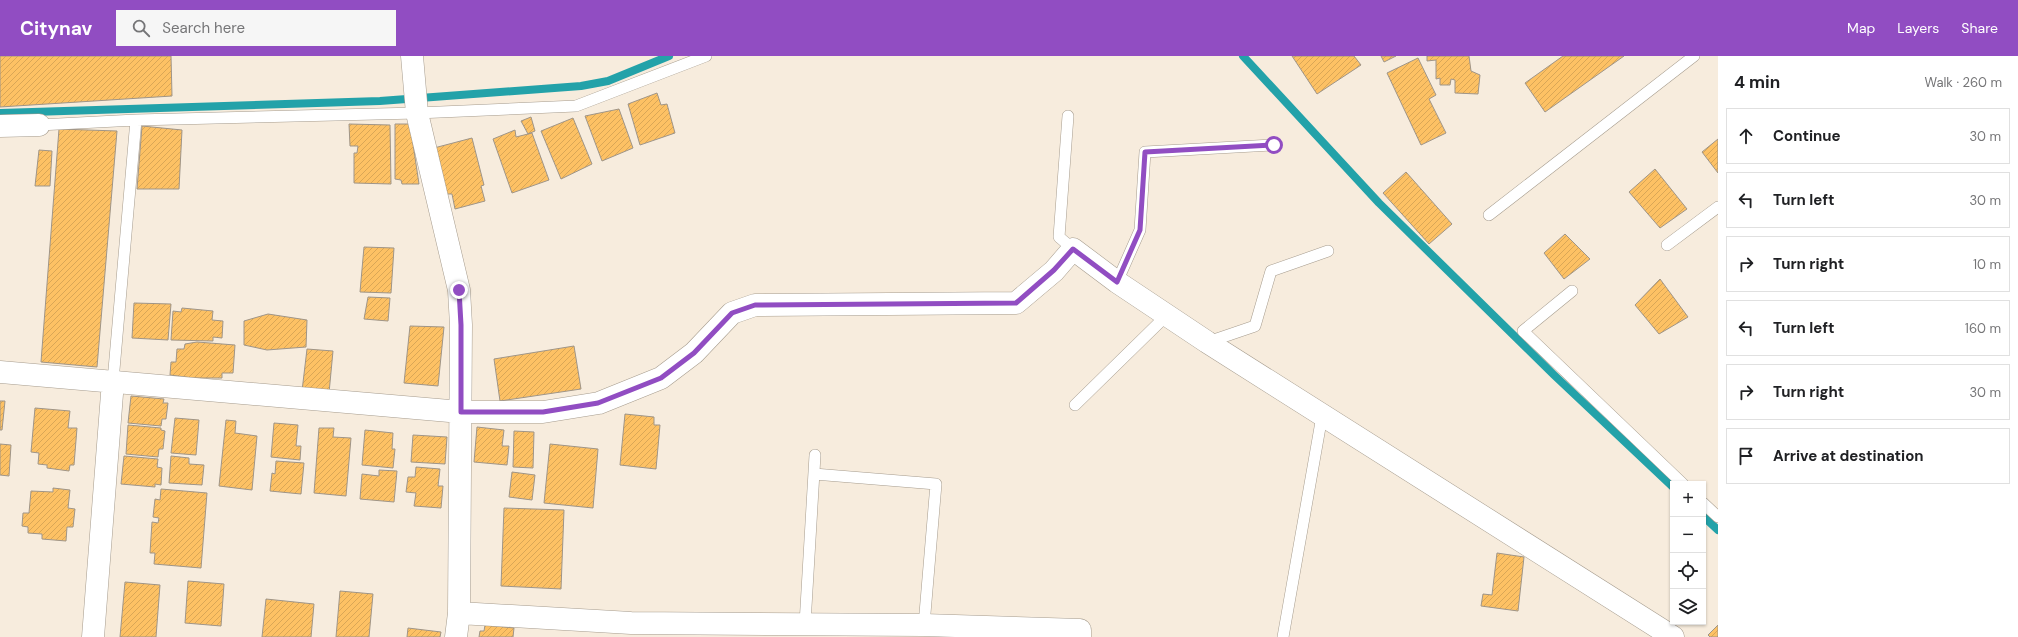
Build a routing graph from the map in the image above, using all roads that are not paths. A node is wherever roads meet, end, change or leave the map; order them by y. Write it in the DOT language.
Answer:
graph roads {
  1 [pos="412,56"];
  2 [pos="706,56"];
  3 [pos="1694,56"];
  4 [pos="417,113"];
  5 [pos="1068,116"];
  6 [pos="136,120"];
  7 [pos="39,125"];
  8 [pos="0,126"];
  9 [pos="1274,145"];
  10 [pos="1718,207"];
  11 [pos="1490,215"];
  12 [pos="1667,245"];
  13 [pos="1073,249"];
  14 [pos="1328,252"];
  15 [pos="1117,282"];
  16 [pos="1572,292"];
  17 [pos="1167,315"];
  18 [pos="1207,342"];
  19 [pos="0,372"];
  20 [pos="113,381"];
  21 [pos="1075,405"];
  22 [pos="461,412"];
  23 [pos="1322,416"];
  24 [pos="815,455"];
  25 [pos="814,474"];
  26 [pos="1679,481"];
  27 [pos="1706,506"];
  28 [pos="1718,518"];
  29 [pos="459,613"];
  30 [pos="805,624"];
  31 [pos="924,625"];
  32 [pos="93,637"];
  33 [pos="456,637"];
  34 [pos="1080,637"];
  35 [pos="1283,637"];
  36 [pos="1673,637"];
  1 -- 4 [label="street"];
  2 -- 4 [label="lane"];
  3 -- 11 [label="lane"];
  4 -- 6 [label="lane"];
  4 -- 22 [label="street"];
  5 -- 13 [label="lane"];
  6 -- 7 [label="lane"];
  6 -- 20 [label="lane"];
  7 -- 8 [label="street"];
  9 -- 15 [label="lane"];
  10 -- 12 [label="lane"];
  13 -- 15 [label="street"];
  13 -- 22 [label="street"];
  14 -- 18 [label="lane"];
  15 -- 17 [label="street"];
  16 -- 26 [label="lane"];
  17 -- 18 [label="street"];
  17 -- 21 [label="lane"];
  18 -- 23 [label="street"];
  19 -- 20 [label="street"];
  20 -- 22 [label="street"];
  20 -- 32 [label="street"];
  22 -- 29 [label="street"];
  23 -- 35 [label="lane"];
  23 -- 36 [label="street"];
  24 -- 25 [label="lane"];
  25 -- 30 [label="lane"];
  25 -- 31 [label="lane"];
  27 -- 28 [label="lane"];
  29 -- 30 [label="street"];
  29 -- 33 [label="street"];
  30 -- 31 [label="street"];
  31 -- 34 [label="street"];
}
